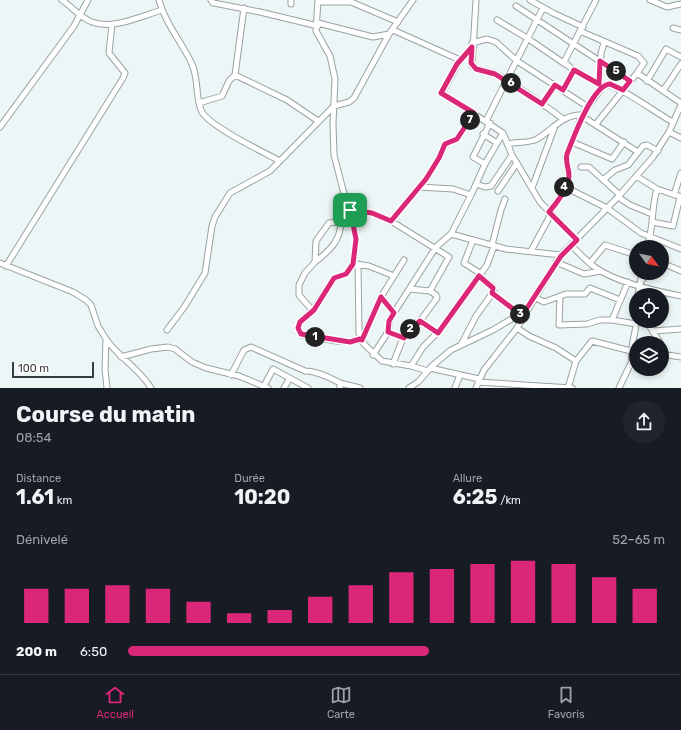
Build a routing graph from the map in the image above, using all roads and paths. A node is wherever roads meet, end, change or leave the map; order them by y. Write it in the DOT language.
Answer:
graph roads {
  1 [pos="62,0"];
  2 [pos="88,0"];
  3 [pos="159,0"];
  4 [pos="211,0"];
  5 [pos="412,0"];
  6 [pos="476,0"];
  7 [pos="530,0"];
  8 [pos="596,0"];
  9 [pos="650,0"];
  10 [pos="318,1"];
  11 [pos="681,4"];
  12 [pos="516,6"];
  13 [pos="244,8"];
  14 [pos="543,8"];
  15 [pos="162,10"];
  16 [pos="80,15"];
  17 [pos="538,19"];
  18 [pos="497,20"];
  19 [pos="398,22"];
  20 [pos="112,24"];
  21 [pos="318,24"];
  22 [pos="673,28"];
  23 [pos="581,29"];
  24 [pos="681,30"];
  25 [pos="391,32"];
  26 [pos="527,38"];
  27 [pos="604,43"];
  28 [pos="574,44"];
  29 [pos="472,45"];
  30 [pos="681,57"];
  31 [pos="460,60"];
  32 [pos="517,61"];
  33 [pos="600,61"];
  34 [pos="564,64"];
  35 [pos="681,64"];
  36 [pos="574,70"];
  37 [pos="636,73"];
  38 [pos="235,75"];
  39 [pos="507,80"];
  40 [pos="630,81"];
  41 [pos="647,81"];
  42 [pos="555,85"];
  43 [pos="601,85"];
  44 [pos="563,90"];
  45 [pos="623,90"];
  46 [pos="663,91"];
  47 [pos="199,103"];
  48 [pos="542,104"];
  49 [pos="681,104"];
  50 [pos="334,106"];
  51 [pos="588,107"];
  52 [pos="474,113"];
  53 [pos="582,116"];
  54 [pos="563,119"];
  55 [pos="318,120"];
  56 [pos="488,122"];
  57 [pos="673,122"];
  58 [pos="596,124"];
  59 [pos="556,126"];
  60 [pos="0,127"];
  61 [pos="669,132"];
  62 [pos="504,133"];
  63 [pos="483,134"];
  64 [pos="681,138"];
  65 [pos="572,142"];
  66 [pos="624,142"];
  67 [pos="497,143"];
  68 [pos="507,144"];
  69 [pos="658,151"];
  70 [pos="638,152"];
  71 [pos="512,154"];
  72 [pos="280,161"];
  73 [pos="517,163"];
  74 [pos="485,164"];
  75 [pos="581,167"];
  76 [pos="681,172"];
  77 [pos="636,176"];
  78 [pos="604,180"];
  79 [pos="476,184"];
  80 [pos="564,187"];
  81 [pos="419,188"];
  82 [pos="532,188"];
  83 [pos="657,189"];
  84 [pos="498,191"];
  85 [pos="471,195"];
  86 [pos="619,196"];
  87 [pos="678,196"];
  88 [pos="505,199"];
  89 [pos="607,208"];
  90 [pos="350,210"];
  91 [pos="550,213"];
  92 [pos="652,214"];
  93 [pos="352,219"];
  94 [pos="341,221"];
  95 [pos="391,221"];
  96 [pos="652,222"];
  97 [pos="451,234"];
  98 [pos="650,237"];
  99 [pos="473,240"];
  100 [pos="577,240"];
  101 [pos="649,240"];
  102 [pos="571,245"];
  103 [pos="493,246"];
  104 [pos="436,247"];
  105 [pos="681,249"];
  106 [pos="531,251"];
  107 [pos="629,253"];
  108 [pos="561,256"];
  109 [pos="404,260"];
  110 [pos="315,262"];
  111 [pos="556,262"];
  112 [pos="0,263"];
  113 [pos="590,263"];
  114 [pos="355,264"];
  115 [pos="6,266"];
  116 [pos="669,266"];
  117 [pos="601,271"];
  118 [pos="681,271"];
  119 [pos="480,275"];
  120 [pos="394,276"];
  121 [pos="641,280"];
  122 [pos="644,280"];
  123 [pos="628,282"];
  124 [pos="641,284"];
  125 [pos="640,288"];
  126 [pos="648,288"];
  127 [pos="410,289"];
  128 [pos="430,291"];
  129 [pos="492,293"];
  130 [pos="669,295"];
  131 [pos="560,296"];
  132 [pos="681,296"];
  133 [pos="381,297"];
  134 [pos="534,297"];
  135 [pos="620,300"];
  136 [pos="313,311"];
  137 [pos="525,311"];
  138 [pos="394,313"];
  139 [pos="520,314"];
  140 [pos="612,320"];
  141 [pos="420,321"];
  142 [pos="629,321"];
  143 [pos="517,328"];
  144 [pos="652,328"];
  145 [pos="681,329"];
  146 [pos="167,330"];
  147 [pos="654,331"];
  148 [pos="388,332"];
  149 [pos="438,333"];
  150 [pos="657,336"];
  151 [pos="404,338"];
  152 [pos="106,339"];
  153 [pos="361,340"];
  154 [pos="461,346"];
  155 [pos="629,350"];
  156 [pos="373,355"];
  157 [pos="669,355"];
  158 [pos="681,356"];
  159 [pos="121,357"];
  160 [pos="576,361"];
  161 [pos="393,364"];
  162 [pos="411,366"];
  163 [pos="429,369"];
  164 [pos="629,372"];
  165 [pos="231,375"];
  166 [pos="460,375"];
  167 [pos="290,378"];
  168 [pos="478,380"];
  169 [pos="415,384"];
  170 [pos="340,385"];
  171 [pos="263,387"];
  172 [pos="561,387"];
  173 [pos="107,388"];
  174 [pos="151,388"];
  175 [pos="284,388"];
  176 [pos="308,388"];
  177 [pos="360,388"];
  178 [pos="409,388"];
  179 [pos="420,388"];
  180 [pos="455,388"];
  181 [pos="476,388"];
  182 [pos="570,388"];
  183 [pos="619,388"];
  1 -- 16 [label="street"];
  2 -- 16 [label="street"];
  3 -- 15 [label="street"];
  4 -- 13 [label="street"];
  5 -- 19 [label="street"];
  6 -- 29 [label="street"];
  7 -- 14 [label="street"];
  8 -- 23 [label="street"];
  9 -- 11 [label="street"];
  10 -- 19 [label="street"];
  10 -- 21 [label="street"];
  12 -- 17 [label="street"];
  13 -- 21 [label="street"];
  13 -- 38 [label="street"];
  14 -- 17 [label="street"];
  14 -- 23 [label="street"];
  15 -- 20 [label="street"];
  15 -- 47 [label="street"];
  16 -- 20 [label="street"];
  16 -- 60 [label="street"];
  17 -- 26 [label="street"];
  17 -- 28 [label="street"];
  18 -- 26 [label="street"];
  19 -- 25 [label="street"];
  20 -- 115 [label="street"];
  21 -- 25 [label="street"];
  21 -- 50 [label="street"];
  22 -- 24 [label="street"];
  23 -- 27 [label="street"];
  23 -- 28 [label="street"];
  25 -- 31 [label="street"];
  25 -- 50 [label="street"];
  26 -- 32 [label="street"];
  26 -- 34 [label="street"];
  27 -- 33 [label="street"];
  27 -- 37 [label="street"];
  28 -- 33 [label="street"];
  28 -- 34 [label="street"];
  29 -- 31 [label="street"];
  29 -- 32 [label="street"];
  29 -- 39 [label="street"];
  30 -- 41 [label="street"];
  31 -- 52 [label="street"];
  32 -- 39 [label="street"];
  32 -- 42 [label="street"];
  33 -- 40 [label="street"];
  33 -- 43 [label="street"];
  34 -- 36 [label="street"];
  35 -- 46 [label="street"];
  36 -- 43 [label="street"];
  36 -- 44 [label="street"];
  37 -- 40 [label="street"];
  37 -- 41 [label="street"];
  38 -- 47 [label="street"];
  38 -- 55 [label="street"];
  39 -- 48 [label="street"];
  39 -- 56 [label="street"];
  40 -- 45 [label="street"];
  41 -- 46 [label="street"];
  42 -- 44 [label="street"];
  42 -- 48 [label="street"];
  43 -- 45 [label="street"];
  43 -- 51 [label="street"];
  44 -- 51 [label="street"];
  45 -- 57 [label="street"];
  45 -- 58 [label="street"];
  46 -- 49 [label="street"];
  47 -- 72 [label="street"];
  48 -- 54 [label="street"];
  49 -- 57 [label="street"];
  50 -- 55 [label="street"];
  50 -- 90 [label="street"];
  51 -- 53 [label="street"];
  52 -- 56 [label="street"];
  52 -- 81 [label="street"];
  53 -- 54 [label="street"];
  53 -- 58 [label="street"];
  53 -- 65 [label="street"];
  54 -- 59 [label="street"];
  55 -- 72 [label="street"];
  56 -- 62 [label="street"];
  56 -- 63 [label="street"];
  57 -- 61 [label="street"];
  58 -- 66 [label="street"];
  59 -- 68 [label="street"];
  59 -- 82 [label="street"];
  61 -- 64 [label="street"];
  61 -- 69 [label="street"];
  62 -- 67 [label="street"];
  62 -- 68 [label="street"];
  63 -- 67 [label="street"];
  63 -- 74 [label="street"];
  65 -- 66 [label="street"];
  65 -- 80 [label="street"];
  66 -- 70 [label="street"];
  67 -- 74 [label="street"];
  68 -- 71 [label="street"];
  69 -- 70 [label="street"];
  69 -- 77 [label="street"];
  70 -- 78 [label="street"];
  71 -- 73 [label="street"];
  71 -- 79 [label="street"];
  72 -- 146 [label="street"];
  73 -- 82 [label="street"];
  73 -- 84 [label="street"];
  74 -- 79 [label="street"];
  75 -- 78 [label="street"];
  76 -- 87 [label="street"];
  77 -- 83 [label="street"];
  77 -- 86 [label="street"];
  78 -- 86 [label="street"];
  79 -- 85 [label="street"];
  80 -- 89 [label="street"];
  80 -- 91 [label="street"];
  81 -- 85 [label="street"];
  81 -- 95 [label="street"];
  82 -- 91 [label="street"];
  83 -- 87 [label="street"];
  83 -- 92 [label="street"];
  85 -- 97 [label="street"];
  86 -- 89 [label="street"];
  86 -- 92 [label="street"];
  87 -- 96 [label="street"];
  88 -- 103 [label="street"];
  89 -- 98 [label="street"];
  89 -- 100 [label="street"];
  90 -- 93 [label="street"];
  90 -- 95 [label="street"];
  91 -- 100 [label="street"];
  91 -- 106 [label="street"];
  92 -- 96 [label="street"];
  93 -- 94 [label="street"];
  93 -- 114 [label="street"];
  94 -- 110 [label="street"];
  94 -- 110 [label="street"];
  95 -- 104 [label="street"];
  96 -- 98 [label="street"];
  97 -- 99 [label="street"];
  97 -- 104 [label="street"];
  98 -- 101 [label="street"];
  98 -- 105 [label="street"];
  99 -- 103 [label="street"];
  99 -- 119 [label="street"];
  100 -- 102 [label="street"];
  102 -- 108 [label="street"];
  102 -- 113 [label="street"];
  103 -- 106 [label="street"];
  103 -- 119 [label="street"];
  104 -- 127 [label="street"];
  104 -- 128 [label="street"];
  106 -- 108 [label="street"];
  107 -- 113 [label="street"];
  108 -- 111 [label="street"];
  109 -- 120 [label="street"];
  110 -- 136 [label="street"];
  111 -- 117 [label="street"];
  111 -- 134 [label="street"];
  112 -- 115 [label="street"];
  113 -- 117 [label="street"];
  114 -- 120 [label="street"];
  114 -- 136 [label="street"];
  114 -- 153 [label="street"];
  115 -- 152 [label="street"];
  116 -- 118 [label="street"];
  117 -- 123 [label="street"];
  119 -- 129 [label="street"];
  119 -- 149 [label="street"];
  120 -- 133 [label="street"];
  121 -- 124 [label="street"];
  122 -- 124 [label="street"];
  123 -- 124 [label="street"];
  123 -- 135 [label="street"];
  124 -- 125 [label="street"];
  124 -- 126 [label="street"];
  127 -- 128 [label="street"];
  127 -- 138 [label="street"];
  128 -- 141 [label="street"];
  129 -- 139 [label="street"];
  129 -- 154 [label="street"];
  130 -- 132 [label="street"];
  131 -- 134 [label="street"];
  131 -- 135 [label="street"];
  131 -- 140 [label="street"];
  133 -- 138 [label="street"];
  133 -- 153 [label="street"];
  134 -- 137 [label="street"];
  135 -- 140 [label="street"];
  136 -- 153 [label="street"];
  137 -- 139 [label="street"];
  137 -- 143 [label="street"];
  138 -- 148 [label="street"];
  139 -- 154 [label="street"];
  140 -- 142 [label="street"];
  141 -- 149 [label="street"];
  141 -- 151 [label="street"];
  143 -- 160 [label="street"];
  143 -- 168 [label="street"];
  144 -- 147 [label="street"];
  145 -- 147 [label="street"];
  147 -- 150 [label="street"];
  148 -- 151 [label="street"];
  148 -- 156 [label="street"];
  149 -- 162 [label="street"];
  151 -- 161 [label="street"];
  152 -- 159 [label="street"];
  152 -- 173 [label="street"];
  153 -- 156 [label="street"];
  154 -- 163 [label="street"];
  155 -- 160 [label="street"];
  156 -- 161 [label="street"];
  157 -- 158 [label="street"];
  159 -- 165 [label="street"];
  159 -- 174 [label="street"];
  160 -- 182 [label="street"];
  161 -- 162 [label="street"];
  162 -- 163 [label="street"];
  163 -- 166 [label="street"];
  163 -- 169 [label="street"];
  164 -- 183 [label="street"];
  165 -- 170 [label="street"];
  165 -- 171 [label="street"];
  166 -- 168 [label="street"];
  166 -- 180 [label="street"];
  167 -- 171 [label="street"];
  167 -- 175 [label="street"];
  167 -- 176 [label="street"];
  168 -- 172 [label="street"];
  168 -- 181 [label="street"];
  169 -- 178 [label="street"];
  169 -- 179 [label="street"];
  170 -- 177 [label="street"];
  172 -- 182 [label="street"];
}
